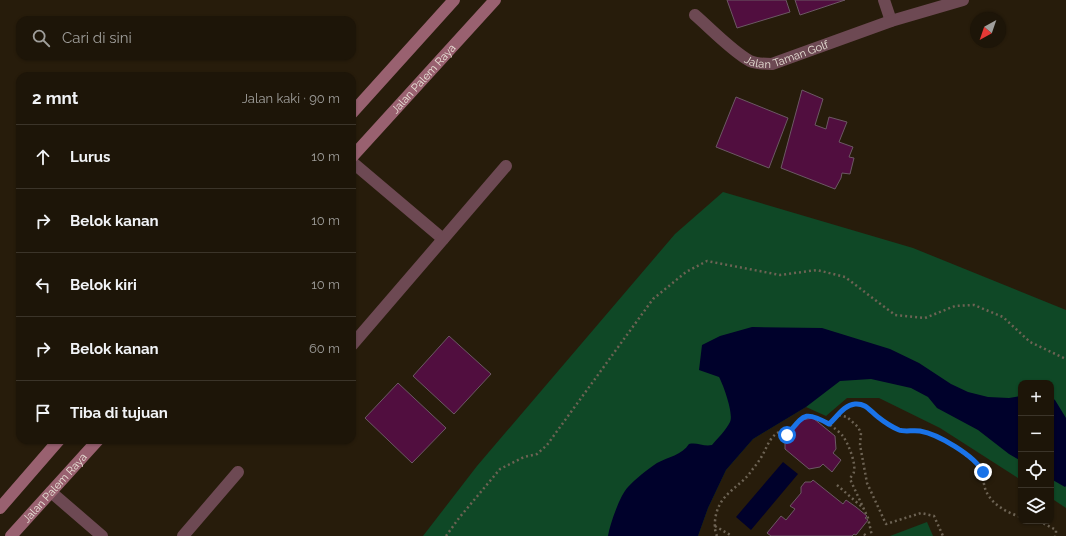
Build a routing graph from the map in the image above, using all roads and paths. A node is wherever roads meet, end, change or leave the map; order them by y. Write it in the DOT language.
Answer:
graph roads {
  1 [pos="454,0"];
  2 [pos="495,0"];
  3 [pos="884,0"];
  4 [pos="963,0"];
  5 [pos="694,15"];
  6 [pos="891,21"];
  7 [pos="356,109"];
  8 [pos="356,153"];
  9 [pos="356,165"];
  10 [pos="506,166"];
  11 [pos="443,239"];
  12 [pos="356,340"];
  13 [pos="1066,359"];
  14 [pos="839,415"];
  15 [pos="829,424"];
  16 [pos="56,444"];
  17 [pos="94,444"];
  18 [pos="238,472"];
  19 [pos="837,485"];
  20 [pos="51,492"];
  21 [pos="0,508"];
  22 [pos="863,508"];
  23 [pos="1018,515"];
  24 [pos="1045,524"];
  25 [pos="715,526"];
  26 [pos="11,536"];
  27 [pos="102,536"];
  28 [pos="183,536"];
  29 [pos="446,536"];
  30 [pos="717,536"];
  31 [pos="732,536"];
  32 [pos="872,536"];
  33 [pos="943,536"];
  34 [pos="1055,536"];
  1 -- 7 [label="street"];
  2 -- 8 [label="street, Jalan Palem Raya"];
  3 -- 6 [label="street"];
  4 -- 6 [label="street, Jalan Taman Golf"];
  5 -- 6 [label="street, Jalan Taman Golf"];
  9 -- 11 [label="street"];
  10 -- 11 [label="street"];
  11 -- 12 [label="street"];
  13 -- 29 [label="path"];
  14 -- 15 [label="path"];
  14 -- 23 [label="path"];
  14 -- 33 [label="path"];
  15 -- 22 [label="path"];
  15 -- 25 [label="path"];
  16 -- 21 [label="street"];
  17 -- 20 [label="street, Jalan Palem Raya"];
  18 -- 28 [label="street"];
  19 -- 22 [label="path"];
  20 -- 26 [label="street, Jalan Palem Raya"];
  20 -- 27 [label="street"];
  22 -- 32 [label="path"];
  24 -- 34 [label="path"];
  25 -- 30 [label="path"];
  25 -- 31 [label="path"];
}
